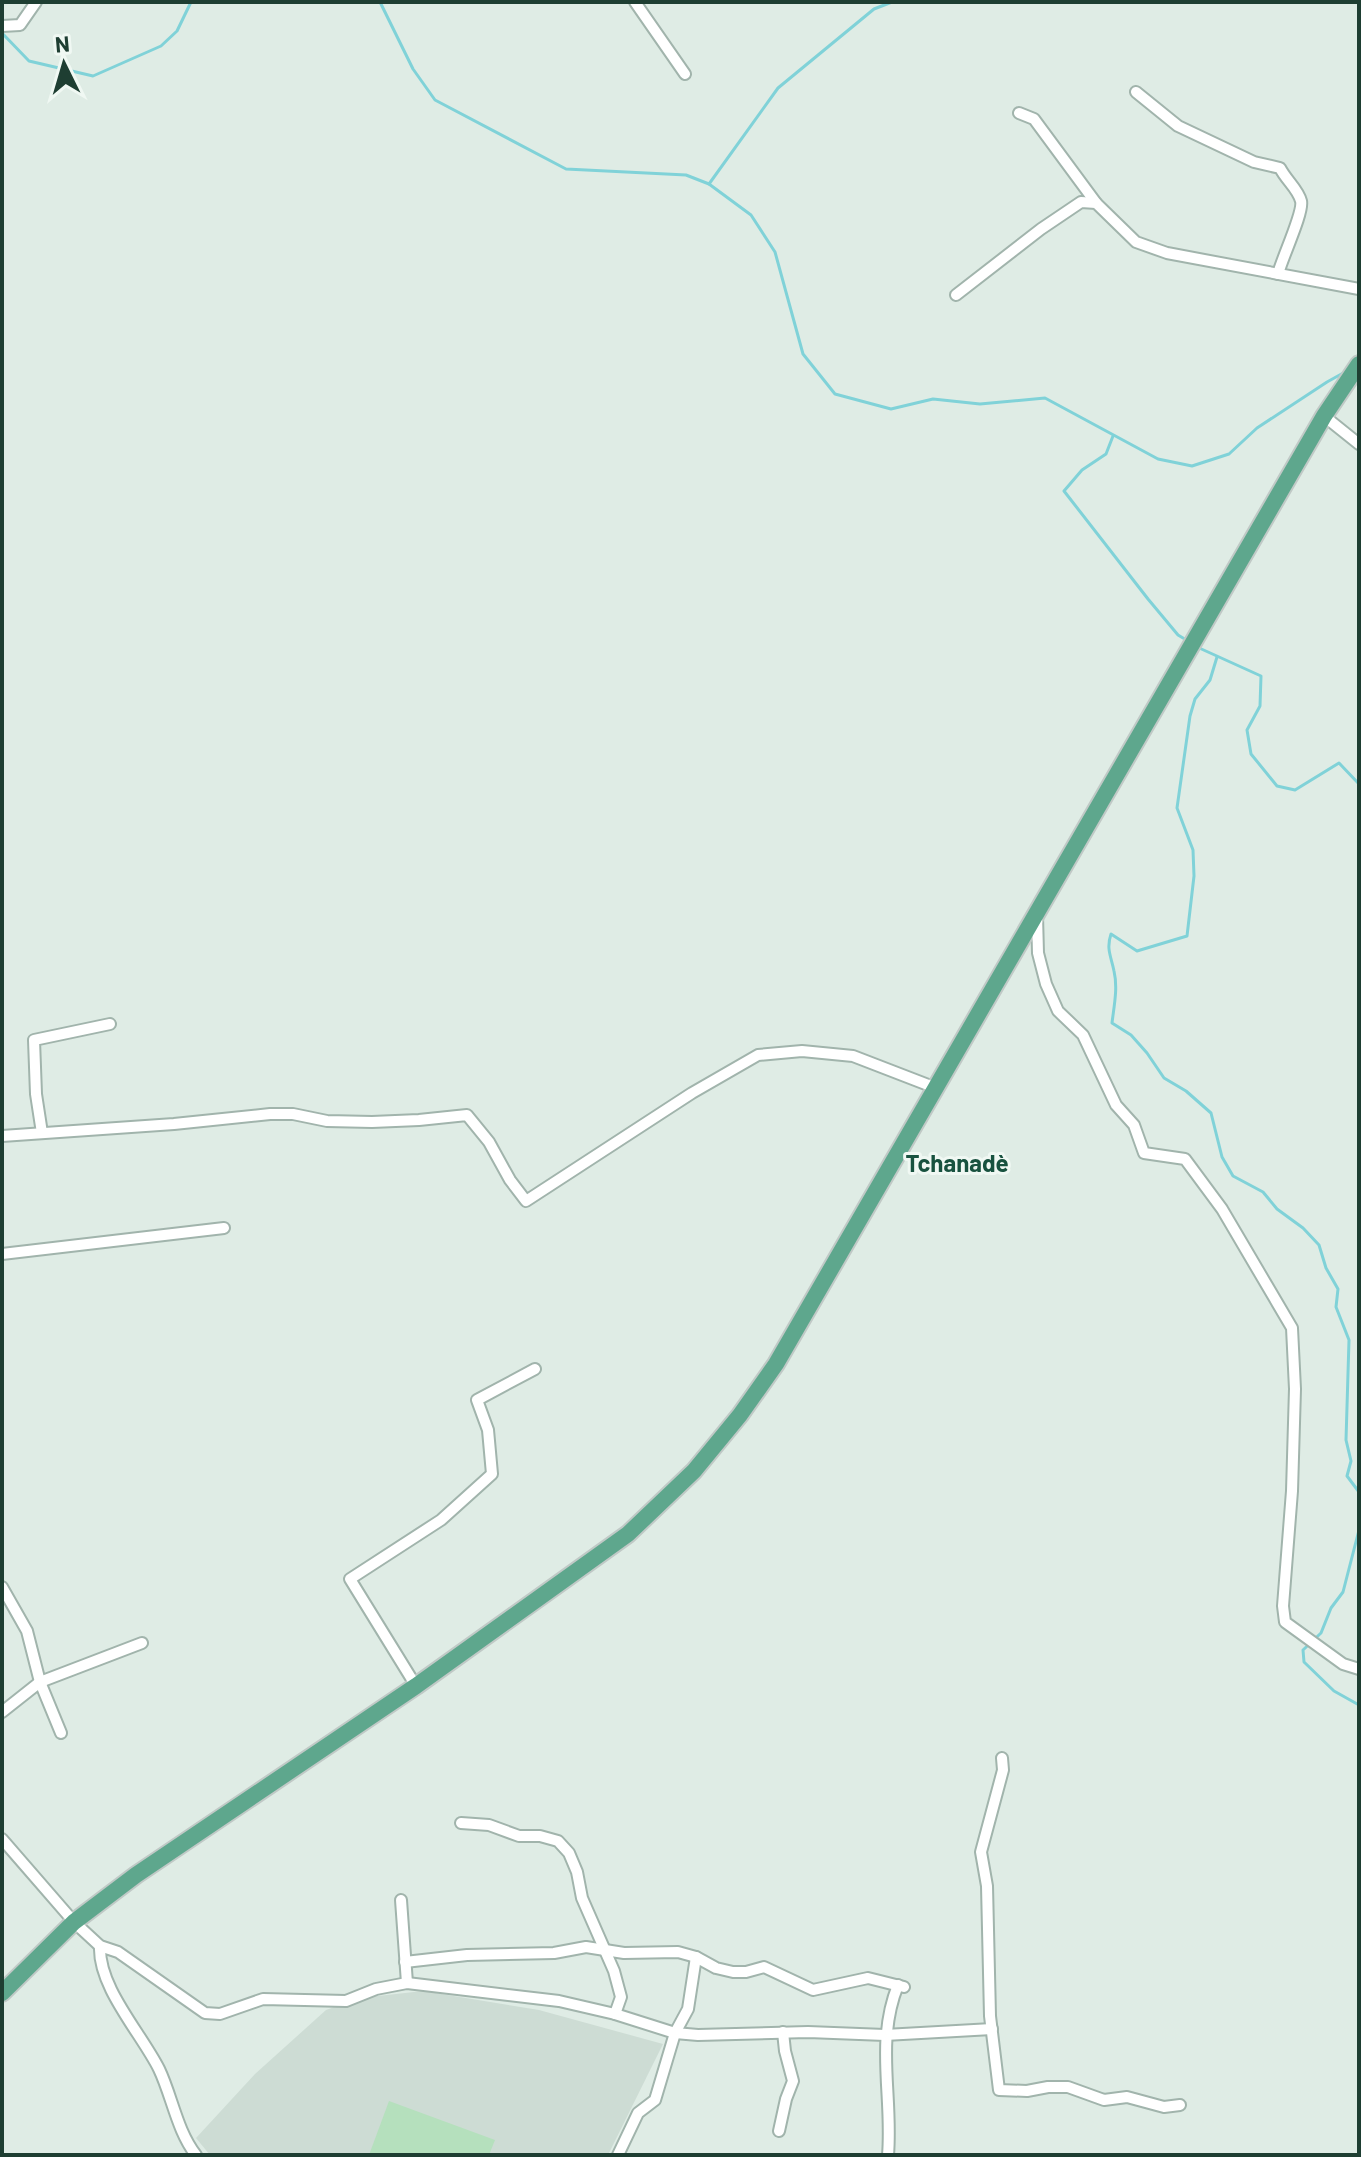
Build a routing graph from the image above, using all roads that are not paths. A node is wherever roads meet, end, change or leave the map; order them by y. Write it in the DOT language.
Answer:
graph roads {
  1 [pos="36,2"];
  2 [pos="635,2"];
  3 [pos="2,26"];
  4 [pos="685,74"];
  5 [pos="1136,92"];
  6 [pos="1019,113"];
  7 [pos="1096,203"];
  8 [pos="1278,274"];
  9 [pos="1359,289"];
  10 [pos="956,295"];
  11 [pos="1359,364"];
  12 [pos="1324,416"];
  13 [pos="1359,444"];
  14 [pos="1037,914"];
  15 [pos="110,1024"];
  16 [pos="936,1088"];
  17 [pos="42,1133"];
  18 [pos="2,1136"];
  19 [pos="224,1228"];
  20 [pos="2,1254"];
  21 [pos="535,1369"];
  22 [pos="2,1587"];
  23 [pos="142,1643"];
  24 [pos="1359,1669"];
  25 [pos="40,1682"];
  26 [pos="416,1686"];
  27 [pos="2,1712"];
  28 [pos="61,1733"];
  29 [pos="1002,1758"];
  30 [pos="461,1823"];
  31 [pos="2,1839"];
  32 [pos="401,1900"];
  33 [pos="74,1922"];
  34 [pos="100,1946"];
  35 [pos="606,1949"];
  36 [pos="696,1957"];
  37 [pos="405,1962"];
  38 [pos="407,1983"];
  39 [pos="2,1993"];
  40 [pos="615,2014"];
  41 [pos="992,2029"];
  42 [pos="783,2032"];
  43 [pos="675,2033"];
  44 [pos="885,2035"];
  45 [pos="1180,2105"];
  46 [pos="779,2131"];
  47 [pos="191,2154"];
  48 [pos="618,2155"];
  49 [pos="888,2155"];
  1 -- 3 [label="street"];
  2 -- 4 [label="street"];
  5 -- 8 [label="street"];
  6 -- 7 [label="street"];
  7 -- 8 [label="street"];
  7 -- 10 [label="street"];
  8 -- 9 [label="street"];
  11 -- 12 [label="main road"];
  12 -- 13 [label="street"];
  12 -- 14 [label="main road"];
  14 -- 16 [label="main road"];
  14 -- 24 [label="street"];
  15 -- 17 [label="street"];
  16 -- 17 [label="street"];
  16 -- 26 [label="main road"];
  17 -- 18 [label="street"];
  19 -- 20 [label="street"];
  21 -- 26 [label="street"];
  22 -- 25 [label="street"];
  23 -- 25 [label="street"];
  25 -- 27 [label="street"];
  25 -- 28 [label="street"];
  26 -- 33 [label="main road"];
  29 -- 41 [label="street"];
  30 -- 35 [label="street"];
  31 -- 33 [label="street"];
  32 -- 37 [label="street"];
  33 -- 34 [label="street"];
  33 -- 39 [label="main road"];
  34 -- 38 [label="street"];
  34 -- 47 [label="street"];
  35 -- 36 [label="street"];
  35 -- 37 [label="street"];
  35 -- 40 [label="street"];
  36 -- 43 [label="street"];
  36 -- 44 [label="street"];
  37 -- 38 [label="street"];
  38 -- 40 [label="street"];
  40 -- 43 [label="street"];
  41 -- 44 [label="street"];
  41 -- 45 [label="street"];
  42 -- 43 [label="street"];
  42 -- 44 [label="street"];
  42 -- 46 [label="street"];
  43 -- 48 [label="street"];
  44 -- 49 [label="street"];
}
